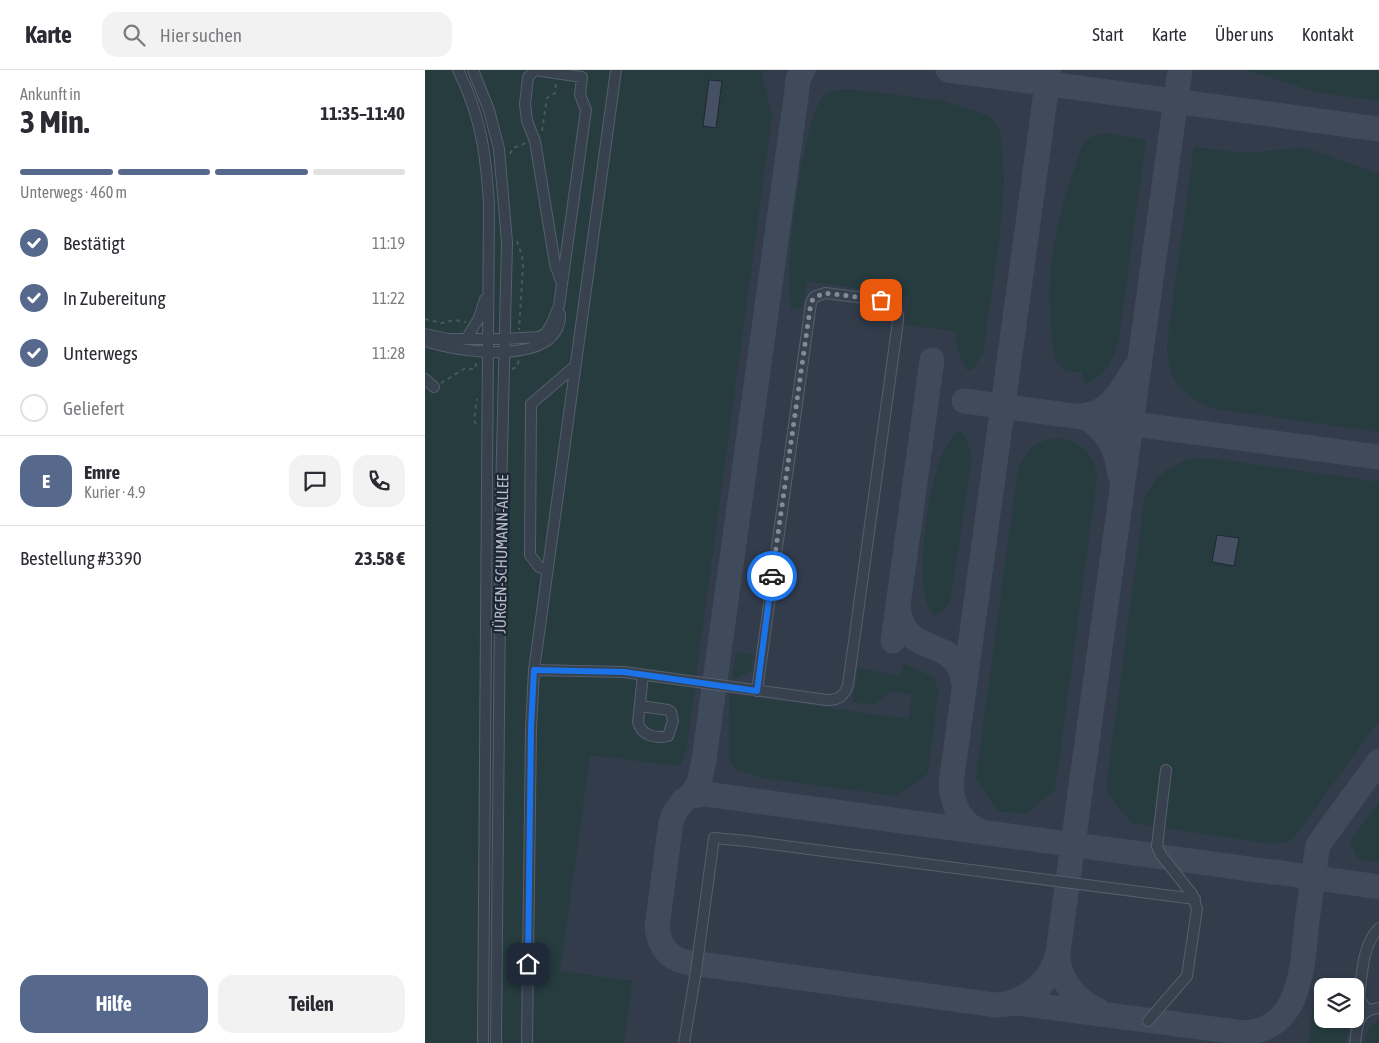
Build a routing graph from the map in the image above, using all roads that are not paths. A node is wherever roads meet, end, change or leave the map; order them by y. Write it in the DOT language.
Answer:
graph roads {
  1 [pos="458,70"];
  2 [pos="473,70"];
  3 [pos="616,70"];
  4 [pos="583,74"];
  5 [pos="562,284"];
  6 [pos="488,286"];
  7 [pos="559,306"];
  8 [pos="425,334"];
  9 [pos="467,338"];
  10 [pos="488,339"];
  11 [pos="505,339"];
  12 [pos="425,341"];
  13 [pos="482,352"];
  14 [pos="505,352"];
  15 [pos="575,366"];
  16 [pos="425,380"];
  17 [pos="434,387"];
  18 [pos="547,570"];
  19 [pos="534,670"];
  20 [pos="643,675"];
  21 [pos="757,691"];
  22 [pos="640,706"];
  23 [pos="1165,770"];
  24 [pos="1195,899"];
  25 [pos="1379,928"];
  26 [pos="1379,1008"];
  27 [pos="1367,1010"];
  28 [pos="1148,1020"];
  29 [pos="483,1043"];
  30 [pos="497,1043"];
  31 [pos="527,1043"];
  32 [pos="684,1043"];
  33 [pos="1355,1043"];
  1 -- 6 [label="street, JÜRGEN-SCHUMANN-ALLEE"];
  2 -- 11 [label="street, JÜRGEN-SCHUMANN-ALLEE"];
  3 -- 15 [label="street"];
  4 -- 5 [label="street"];
  4 -- 5 [label="street"];
  5 -- 7 [label="street"];
  6 -- 9 [label="street, JÜRGEN-SCHUMANN-ALLEE"];
  6 -- 10 [label="street, JÜRGEN-SCHUMANN-ALLEE"];
  7 -- 11 [label="street"];
  7 -- 14 [label="street"];
  8 -- 9 [label="street"];
  9 -- 10 [label="street"];
  10 -- 11 [label="street"];
  10 -- 13 [label="street, JÜRGEN-SCHUMANN-ALLEE"];
  11 -- 14 [label="street, JÜRGEN-SCHUMANN-ALLEE"];
  12 -- 13 [label="street"];
  13 -- 14 [label="street"];
  13 -- 29 [label="street, JÜRGEN-SCHUMANN-ALLEE"];
  14 -- 30 [label="street, JÜRGEN-SCHUMANN-ALLEE"];
  15 -- 18 [label="street"];
  15 -- 18 [label="street"];
  16 -- 17 [label="street"];
  18 -- 19 [label="street"];
  19 -- 20 [label="street"];
  19 -- 31 [label="street"];
  20 -- 21 [label="street"];
  20 -- 22 [label="street"];
  21 -- 21 [label="street"];
  23 -- 24 [label="street"];
  24 -- 28 [label="street"];
  24 -- 32 [label="street"];
  25 -- 27 [label="street"];
  26 -- 27 [label="street"];
  27 -- 33 [label="street"];
}
